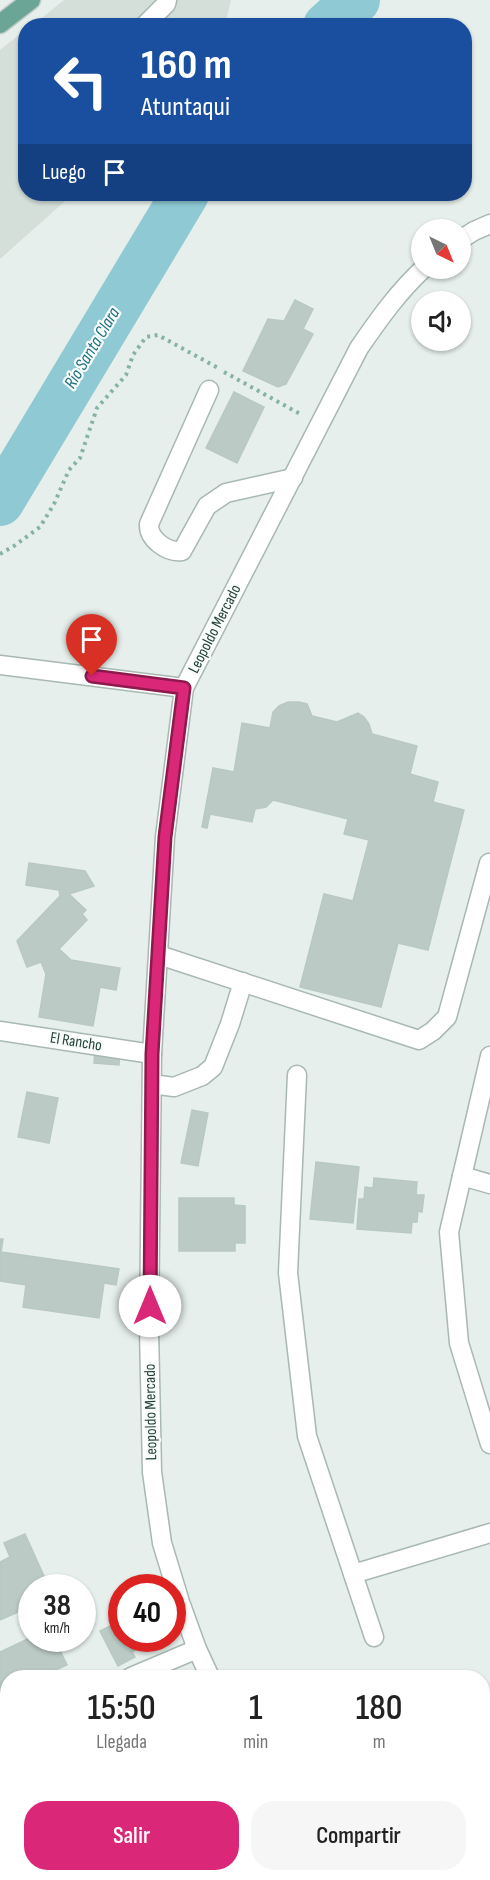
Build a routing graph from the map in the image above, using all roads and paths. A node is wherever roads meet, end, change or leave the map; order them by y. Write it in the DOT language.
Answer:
graph roads {
  1 [pos="31,0"];
  2 [pos="167,0"];
  3 [pos="152,18"];
  4 [pos="0,24"];
  5 [pos="490,224"];
  6 [pos="471,233"];
  7 [pos="412,279"];
  8 [pos="209,390"];
  9 [pos="321,425"];
  10 [pos="293,478"];
  11 [pos="0,554"];
  12 [pos="0,665"];
  13 [pos="184,688"];
  14 [pos="489,863"];
  15 [pos="159,955"];
  16 [pos="243,982"];
  17 [pos="0,1031"];
  18 [pos="152,1054"];
  19 [pos="490,1056"];
  20 [pos="297,1075"];
  21 [pos="152,1084"];
  22 [pos="462,1176"];
  23 [pos="490,1184"];
  24 [pos="490,1444"];
  25 [pos="490,1533"];
  26 [pos="353,1574"];
  27 [pos="374,1637"];
  28 [pos="197,1649"];
  29 [pos="147,1670"];
  30 [pos="207,1670"];
  1 -- 4 [label="main road"];
  2 -- 3 [label="street"];
  5 -- 6 [label="street"];
  7 -- 9 [label="street, Leopoldo Mercado"];
  8 -- 10 [label="street"];
  9 -- 10 [label="street, Leopoldo Mercado"];
  9 -- 11 [label="path"];
  10 -- 13 [label="street, Leopoldo Mercado"];
  12 -- 13 [label="street"];
  13 -- 15 [label="street, Leopoldo Mercado"];
  14 -- 16 [label="street"];
  15 -- 16 [label="street"];
  15 -- 18 [label="street, Leopoldo Mercado"];
  16 -- 21 [label="street"];
  17 -- 18 [label="street, El Rancho"];
  18 -- 21 [label="street, Leopoldo Mercado"];
  19 -- 22 [label="street"];
  20 -- 26 [label="street"];
  21 -- 28 [label="street, Leopoldo Mercado"];
  22 -- 23 [label="street"];
  22 -- 24 [label="street"];
  25 -- 26 [label="street"];
  26 -- 27 [label="street"];
  28 -- 29 [label="street"];
  28 -- 30 [label="street, Leopoldo Mercado"];
}
